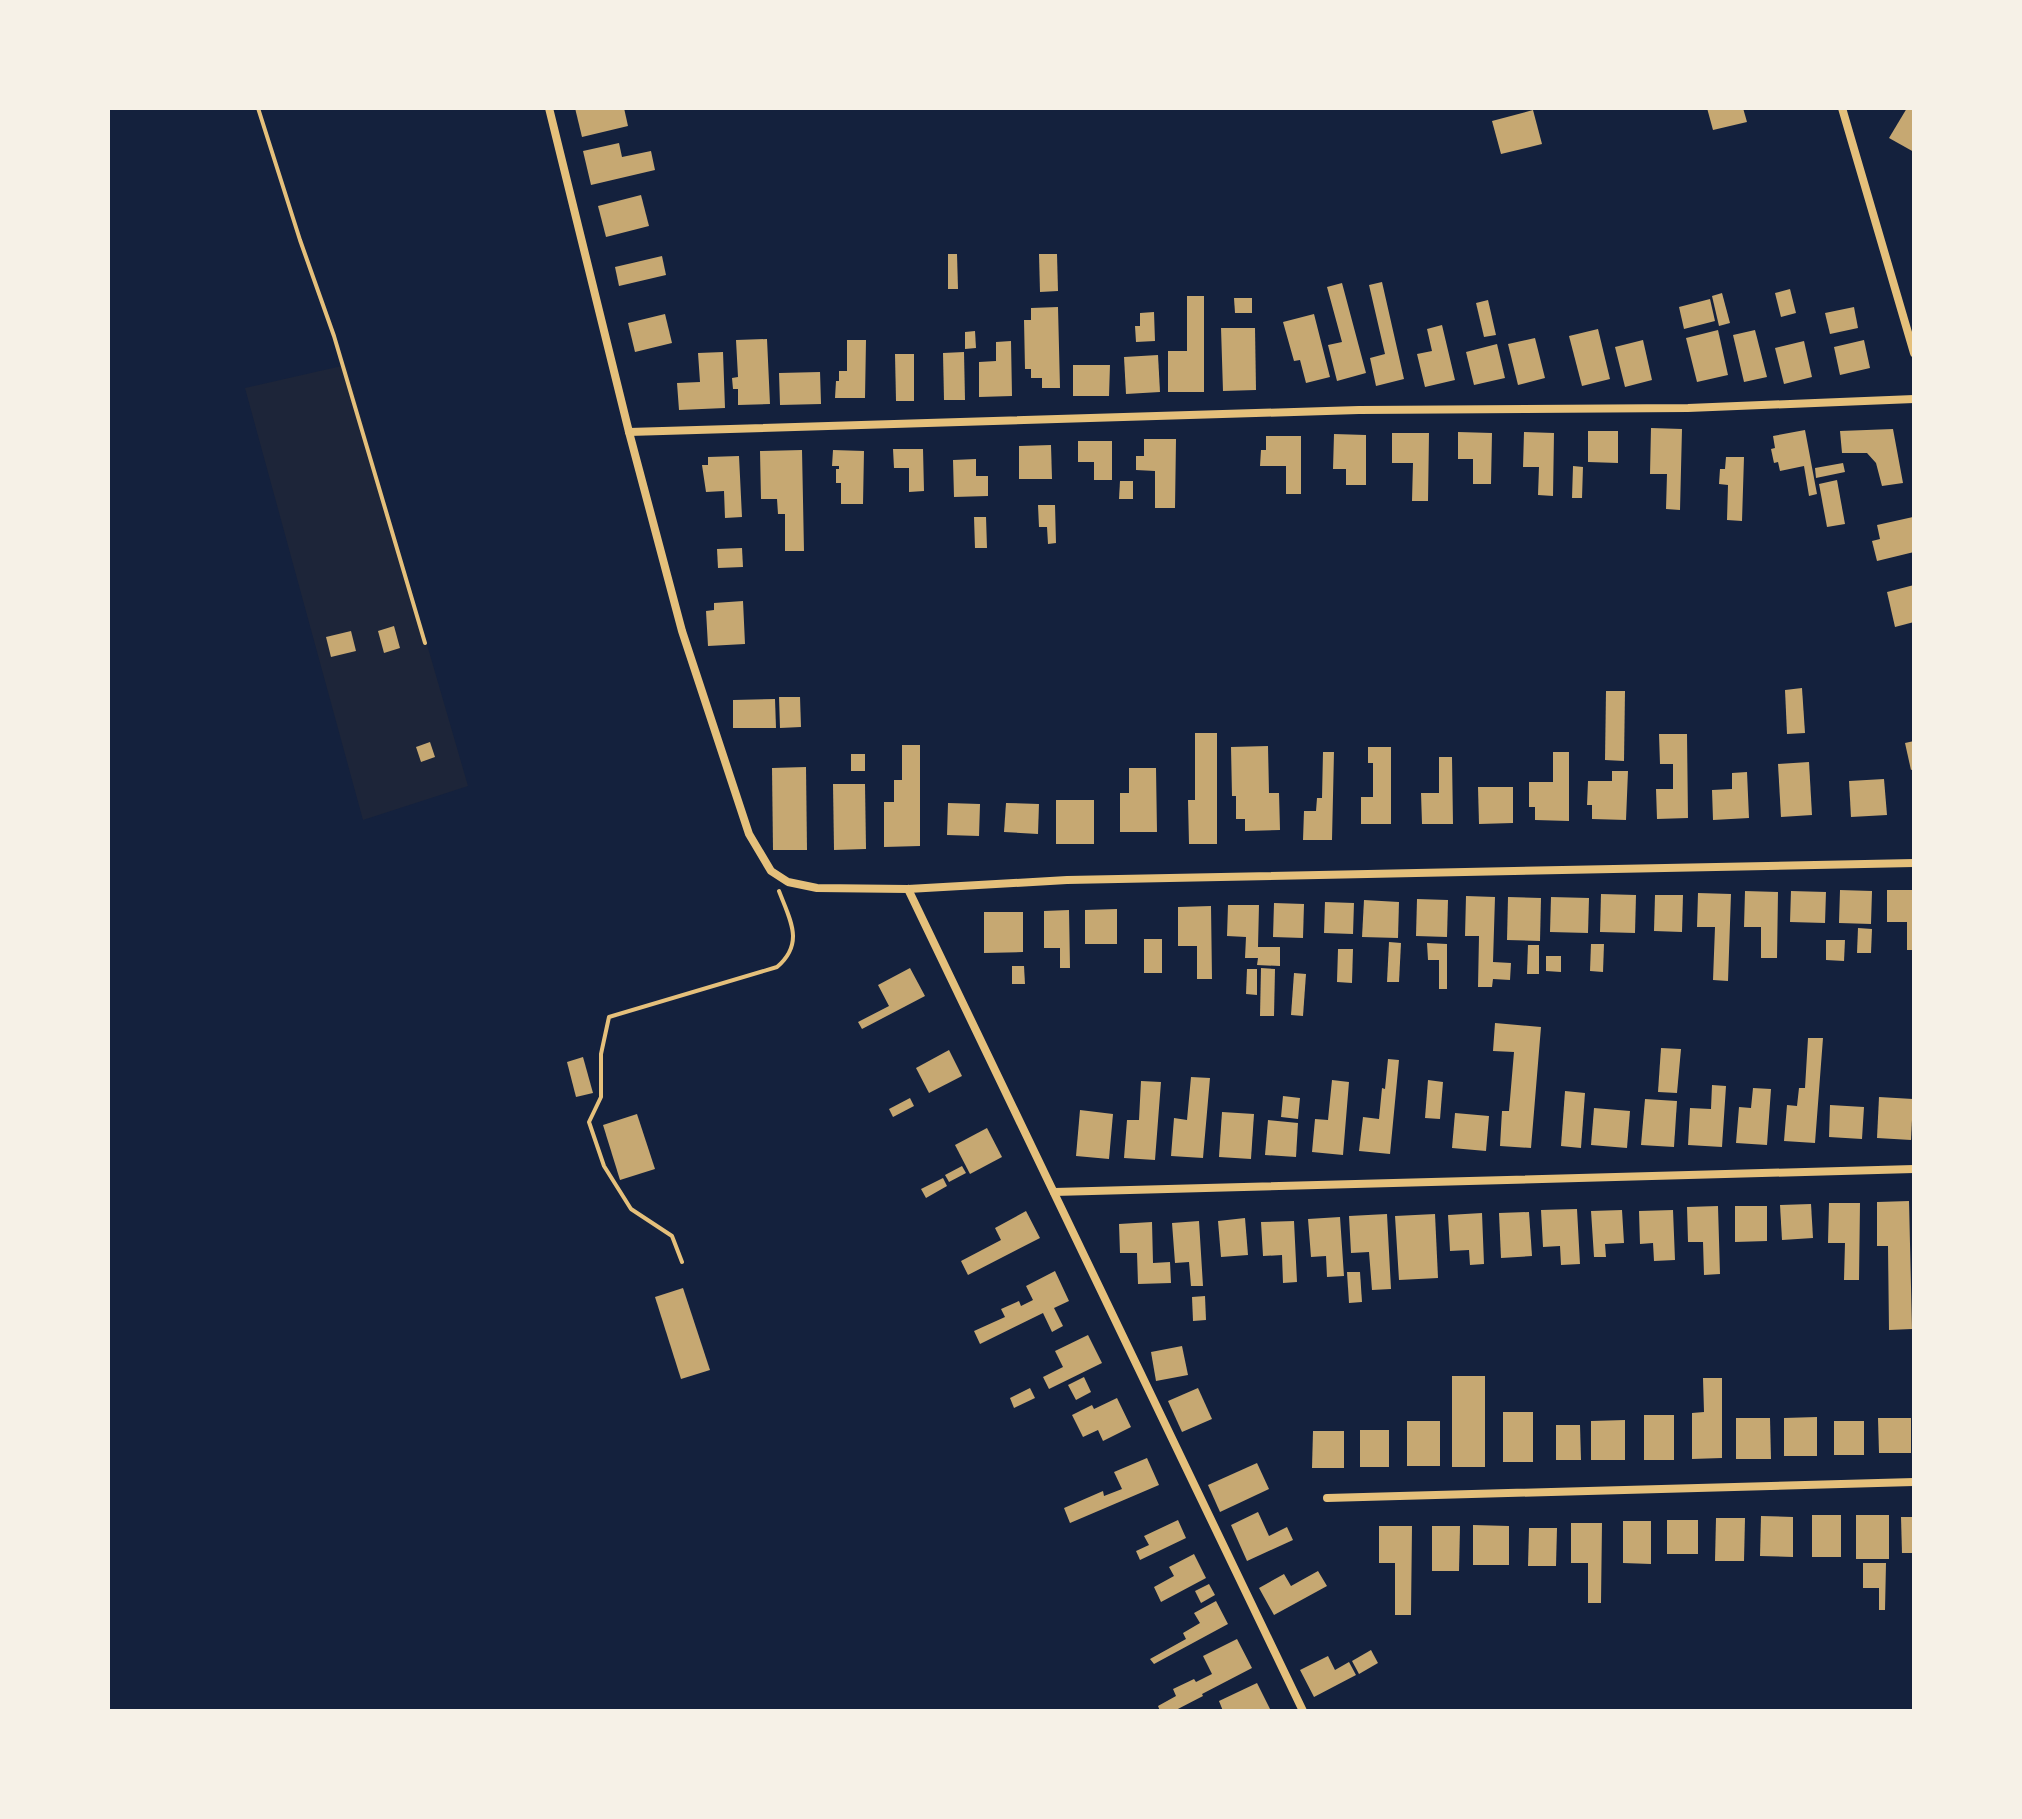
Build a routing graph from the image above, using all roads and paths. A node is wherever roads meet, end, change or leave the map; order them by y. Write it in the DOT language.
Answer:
graph roads {
  1 [pos="258,108"];
  2 [pos="549,108"];
  3 [pos="1842,108"];
  4 [pos="1914,353"];
  5 [pos="1914,399"];
  6 [pos="629,432"];
  7 [pos="425,643"];
  8 [pos="1914,863"];
  9 [pos="771,871"];
  10 [pos="908,889"];
  11 [pos="1914,1169"];
  12 [pos="1054,1192"];
  13 [pos="682,1262"];
  14 [pos="1914,1482"];
  15 [pos="1327,1498"];
  16 [pos="1303,1711"];
  1 -- 7 [label="path"];
  2 -- 6 [label="street"];
  3 -- 4 [label="street"];
  5 -- 6 [label="street"];
  6 -- 9 [label="street"];
  8 -- 10 [label="street"];
  9 -- 10 [label="street"];
  9 -- 13 [label="path"];
  10 -- 12 [label="street"];
  11 -- 12 [label="street"];
  12 -- 16 [label="street"];
  14 -- 15 [label="street"];
}
